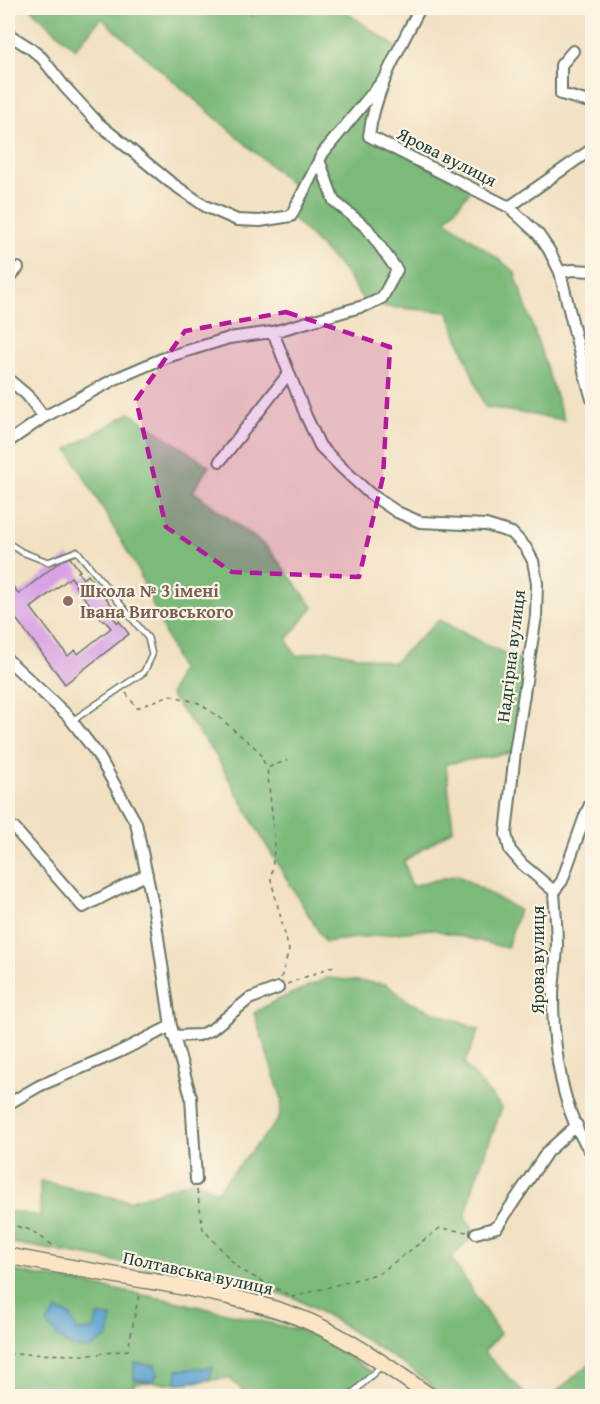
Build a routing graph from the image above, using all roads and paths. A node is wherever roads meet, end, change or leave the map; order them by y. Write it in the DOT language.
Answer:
graph roads {
  1 [pos="420,8"];
  2 [pos="8,34"];
  3 [pos="573,51"];
  4 [pos="384,79"];
  5 [pos="592,105"];
  6 [pos="592,150"];
  7 [pos="319,160"];
  8 [pos="509,207"];
  9 [pos="18,268"];
  10 [pos="592,271"];
  11 [pos="560,272"];
  12 [pos="8,279"];
  13 [pos="273,332"];
  14 [pos="289,373"];
  15 [pos="8,379"];
  16 [pos="592,399"];
  17 [pos="44,417"];
  18 [pos="8,442"];
  19 [pos="220,461"];
  20 [pos="8,543"];
  21 [pos="8,660"];
  22 [pos="121,688"];
  23 [pos="72,721"];
  24 [pos="288,760"];
  25 [pos="267,768"];
  26 [pos="592,800"];
  27 [pos="14,828"];
  28 [pos="147,874"];
  29 [pos="554,891"];
  30 [pos="334,966"];
  31 [pos="278,988"];
  32 [pos="172,1031"];
  33 [pos="8,1104"];
  34 [pos="577,1125"];
  35 [pos="592,1153"];
  36 [pos="196,1180"];
  37 [pos="8,1224"];
  38 [pos="476,1233"];
  39 [pos="52,1245"];
  40 [pos="8,1256"];
  41 [pos="138,1294"];
  42 [pos="8,1354"];
  43 [pos="384,1364"];
  44 [pos="8,1383"];
  45 [pos="22,1396"];
  46 [pos="350,1396"];
  47 [pos="430,1396"];
  1 -- 4 [label="street"];
  2 -- 7 [label="street"];
  3 -- 5 [label="street"];
  4 -- 7 [label="street"];
  4 -- 8 [label="street, Ярова вулиця"];
  6 -- 8 [label="street, Ярова вулиця"];
  7 -- 13 [label="street"];
  8 -- 11 [label="street, Ярова вулиця"];
  9 -- 12 [label="street"];
  10 -- 11 [label="street"];
  11 -- 16 [label="street, Ярова вулиця"];
  13 -- 14 [label="street, Надгірна вулиця"];
  13 -- 17 [label="street"];
  14 -- 19 [label="street"];
  14 -- 29 [label="street, Надгірна вулиця"];
  15 -- 17 [label="street"];
  17 -- 18 [label="street"];
  20 -- 22 [label="lane"];
  21 -- 23 [label="street"];
  22 -- 23 [label="lane"];
  22 -- 25 [label="path"];
  23 -- 28 [label="street"];
  24 -- 25 [label="path"];
  25 -- 31 [label="path"];
  26 -- 29 [label="street, Ярова вулиця"];
  27 -- 28 [label="street"];
  28 -- 32 [label="street"];
  29 -- 34 [label="street, Ярова вулиця"];
  30 -- 31 [label="path"];
  31 -- 32 [label="street"];
  32 -- 33 [label="street"];
  32 -- 36 [label="street"];
  34 -- 35 [label="street, Ярова вулиця"];
  34 -- 38 [label="street"];
  36 -- 38 [label="path"];
  37 -- 39 [label="path"];
  40 -- 43 [label="main road, Полтавська вулиця"];
  41 -- 42 [label="path"];
  43 -- 46 [label="lane"];
  43 -- 47 [label="main road, Полтавська вулиця"];
  44 -- 45 [label="path"];
}
